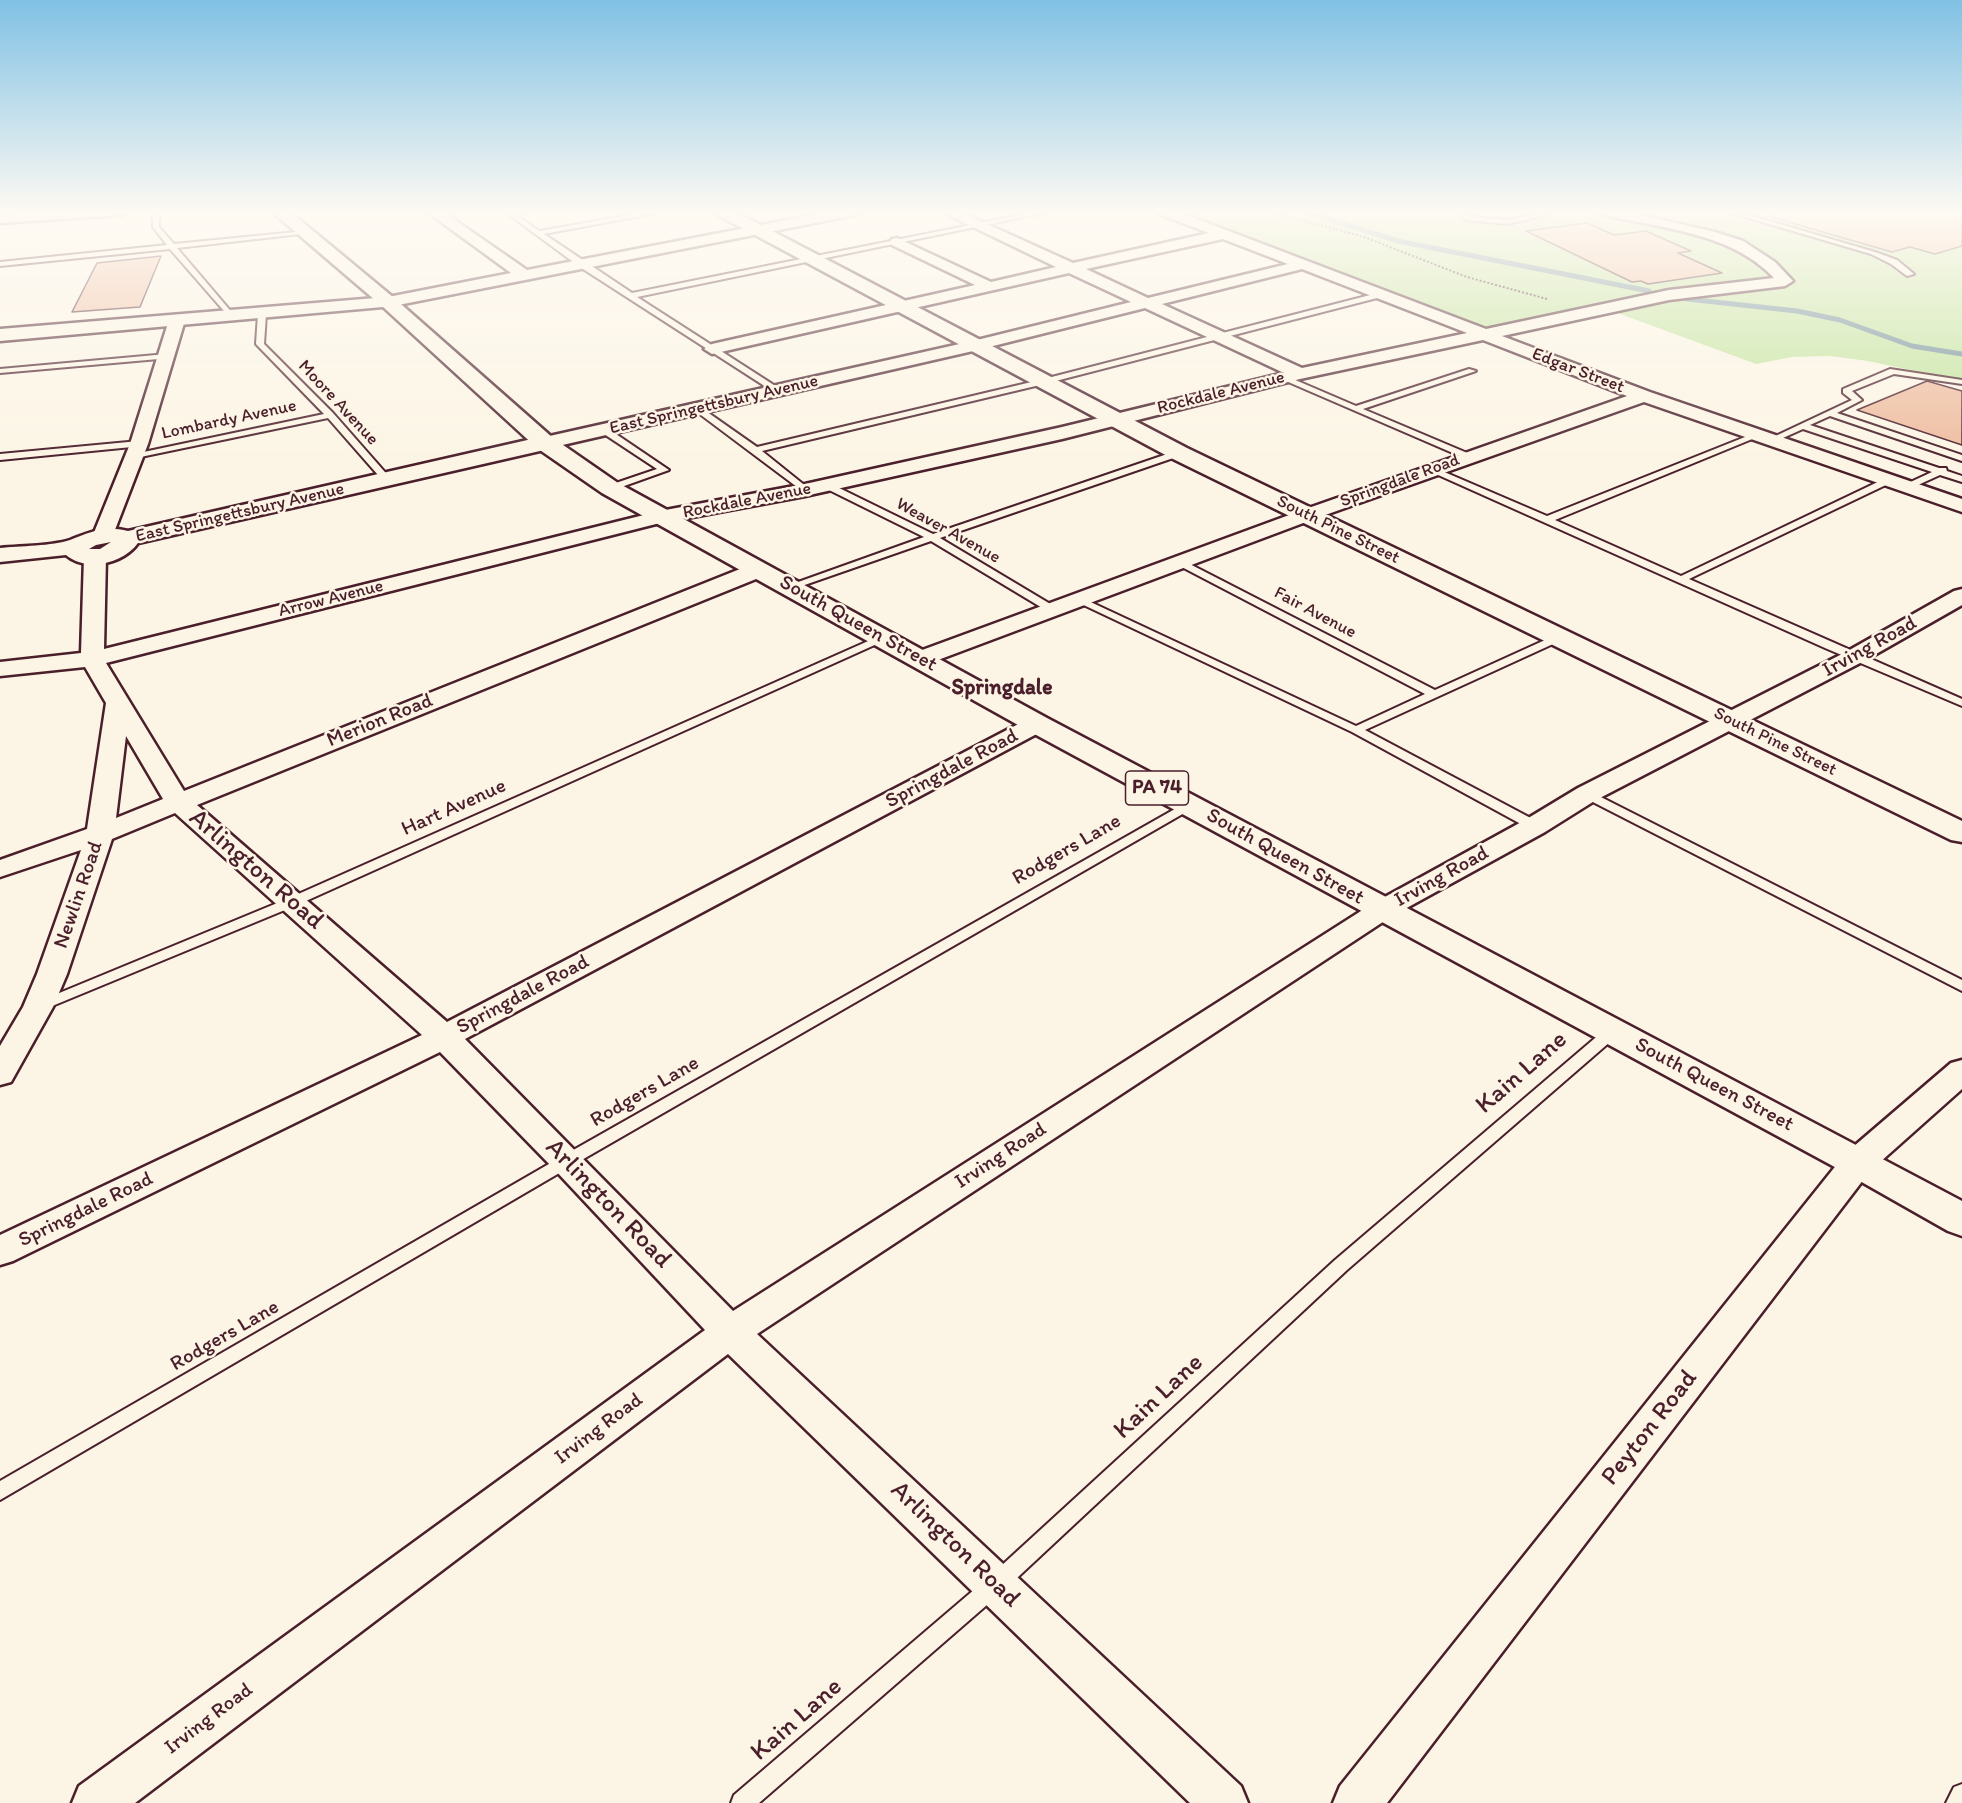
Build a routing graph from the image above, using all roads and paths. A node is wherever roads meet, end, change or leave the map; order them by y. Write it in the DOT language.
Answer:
graph roads {
  1 [pos="213,295"];
  2 [pos="380,295"];
  3 [pos="424,295"];
  4 [pos="634,295"];
  5 [pos="879,295"];
  6 [pos="947,295"];
  7 [pos="1129,295"];
  8 [pos="1178,295"];
  9 [pos="1378,295"];
  10 [pos="1530,295"];
  11 [pos="1670,295"];
  12 [pos="630,296"];
  13 [pos="1556,300"];
  14 [pos="388,302"];
  15 [pos="1146,303"];
  16 [pos="899,306"];
  17 [pos="262,314"];
  18 [pos="231,316"];
  19 [pos="177,320"];
  20 [pos="0,335"];
  21 [pos="1482,335"];
  22 [pos="1218,336"];
  23 [pos="973,346"];
  24 [pos="712,349"];
  25 [pos="167,356"];
  26 [pos="0,371"];
  27 [pos="1472,371"];
  28 [pos="1299,374"];
  29 [pos="1283,378"];
  30 [pos="1041,382"];
  31 [pos="1962,382"];
  32 [pos="777,391"];
  33 [pos="1644,396"];
  34 [pos="1355,409"];
  35 [pos="697,410"];
  36 [pos="1830,413"];
  37 [pos="330,415"];
  38 [pos="1113,420"];
  39 [pos="1803,426"];
  40 [pos="604,430"];
  41 [pos="1765,438"];
  42 [pos="545,443"];
  43 [pos="136,450"];
  44 [pos="755,450"];
  45 [pos="1179,453"];
  46 [pos="0,457"];
  47 [pos="1469,457"];
  48 [pos="1962,458"];
  49 [pos="1432,470"];
  50 [pos="1939,472"];
  51 [pos="1962,479"];
  52 [pos="388,481"];
  53 [pos="1887,481"];
  54 [pos="826,486"];
  55 [pos="1907,487"];
  56 [pos="610,488"];
  57 [pos="806,490"];
  58 [pos="1962,506"];
  59 [pos="1306,515"];
  60 [pos="660,517"];
  61 [pos="1548,519"];
  62 [pos="931,537"];
  63 [pos="99,545"];
  64 [pos="0,555"];
  65 [pos="1180,562"];
  66 [pos="758,570"];
  67 [pos="1682,579"];
  68 [pos="792,586"];
  69 [pos="1962,596"];
  70 [pos="1078,600"];
  71 [pos="1053,610"];
  72 [pos="1560,637"];
  73 [pos="884,638"];
  74 [pos="1854,657"];
  75 [pos="922,658"];
  76 [pos="92,659"];
  77 [pos="0,669"];
  78 [pos="1434,694"];
  79 [pos="118,703"];
  80 [pos="1962,703"];
  81 [pos="1732,720"];
  82 [pos="1037,724"];
  83 [pos="1356,730"];
  84 [pos="1587,794"];
  85 [pos="178,802"];
  86 [pos="1189,805"];
  87 [pos="1535,826"];
  88 [pos="1962,833"];
  89 [pos="99,834"];
  90 [pos="0,869"];
  91 [pos="292,902"];
  92 [pos="1382,910"];
  93 [pos="1962,986"];
  94 [pos="38,1007"];
  95 [pos="1613,1031"];
  96 [pos="444,1037"];
  97 [pos="1962,1071"];
  98 [pos="0,1074"];
  99 [pos="567,1161"];
  100 [pos="1858,1162"];
  101 [pos="1962,1220"];
  102 [pos="0,1251"];
  103 [pos="730,1332"];
  104 [pos="0,1491"];
  105 [pos="996,1584"];
  106 [pos="1962,1795"];
  107 [pos="96,1803"];
  108 [pos="742,1803"];
  109 [pos="1224,1803"];
  110 [pos="1357,1803"];
  111 [pos="1957,1803"];
  1 -- 18 [label="lane"];
  2 -- 14 [label="street, South Queen Street / PA 74"];
  3 -- 14 [label="street"];
  4 -- 12 [label="lane"];
  5 -- 16 [label="street, South Pine Street"];
  6 -- 16 [label="street"];
  7 -- 15 [label="street"];
  8 -- 15 [label="street, East Springettsbury Avenue"];
  9 -- 21 [label="street, Edgar Street"];
  9 -- 22 [label="lane"];
  10 -- 13 [label="path"];
  11 -- 21 [label="street, Rockdale Avenue"];
  12 -- 24 [label="lane"];
  14 -- 17 [label="street"];
  14 -- 42 [label="street, South Queen Street / PA 74"];
  15 -- 22 [label="street"];
  15 -- 23 [label="street, East Springettsbury Avenue"];
  16 -- 23 [label="street, South Pine Street"];
  16 -- 24 [label="street"];
  17 -- 18 [label="street"];
  17 -- 37 [label="lane, Moore Avenue"];
  18 -- 19 [label="street"];
  19 -- 20 [label="street"];
  19 -- 25 [label="street"];
  21 -- 28 [label="street, Rockdale Avenue"];
  21 -- 33 [label="street, Edgar Street"];
  22 -- 28 [label="street"];
  22 -- 30 [label="lane"];
  23 -- 30 [label="street, South Pine Street"];
  23 -- 32 [label="street, East Springettsbury Avenue"];
  24 -- 32 [label="lane"];
  25 -- 26 [label="lane"];
  25 -- 43 [label="street"];
  27 -- 34 [label="lane"];
  28 -- 29 [label="street, Rockdale Avenue"];
  29 -- 34 [label="lane"];
  29 -- 38 [label="street, Rockdale Avenue"];
  30 -- 38 [label="street, South Pine Street"];
  30 -- 44 [label="lane"];
  31 -- 36 [label="lane"];
  32 -- 35 [label="street, East Springettsbury Avenue"];
  33 -- 41 [label="street, Edgar Street"];
  33 -- 47 [label="street, Springdale Road"];
  34 -- 47 [label="lane"];
  35 -- 40 [label="street, East Springettsbury Avenue"];
  35 -- 44 [label="lane"];
  36 -- 39 [label="lane"];
  36 -- 48 [label="lane"];
  37 -- 43 [label="lane, Lombardy Avenue"];
  37 -- 52 [label="lane, Moore Avenue"];
  38 -- 45 [label="street, South Pine Street"];
  38 -- 54 [label="street, Rockdale Avenue"];
  39 -- 41 [label="lane"];
  39 -- 50 [label="lane"];
  40 -- 42 [label="street, East Springettsbury Avenue"];
  40 -- 56 [label="lane"];
  41 -- 53 [label="street, Edgar Street"];
  41 -- 61 [label="lane"];
  42 -- 52 [label="street, East Springettsbury Avenue"];
  42 -- 56 [label="street, South Queen Street / PA 74"];
  43 -- 46 [label="lane, Lombardy Avenue"];
  43 -- 63 [label="street"];
  44 -- 57 [label="lane"];
  45 -- 59 [label="street, South Pine Street"];
  45 -- 62 [label="lane"];
  47 -- 49 [label="street, Springdale Road"];
  48 -- 50 [label="lane"];
  49 -- 59 [label="street, Springdale Road"];
  49 -- 61 [label="lane"];
  50 -- 51 [label="lane"];
  50 -- 55 [label="lane"];
  52 -- 63 [label="street, East Springettsbury Avenue"];
  53 -- 55 [label="street, Edgar Street"];
  53 -- 67 [label="lane"];
  54 -- 57 [label="street, Rockdale Avenue"];
  54 -- 62 [label="lane, Weaver Avenue"];
  55 -- 58 [label="street, Edgar Street"];
  56 -- 60 [label="street, South Queen Street / PA 74"];
  57 -- 60 [label="street, Rockdale Avenue"];
  59 -- 65 [label="street, Springdale Road"];
  59 -- 72 [label="street, South Pine Street"];
  60 -- 66 [label="street, South Queen Street / PA 74"];
  60 -- 76 [label="street, Arrow Avenue"];
  61 -- 67 [label="lane"];
  62 -- 68 [label="lane"];
  62 -- 71 [label="lane, Weaver Avenue"];
  63 -- 64 [label="street, East Springettsbury Avenue"];
  63 -- 76 [label="street"];
  65 -- 70 [label="street, Springdale Road"];
  65 -- 78 [label="lane, Fair Avenue"];
  66 -- 68 [label="street, South Queen Street / PA 74"];
  66 -- 85 [label="street, Merion Road"];
  67 -- 74 [label="lane"];
  68 -- 73 [label="street, South Queen Street / PA 74"];
  69 -- 74 [label="street, Irving Road"];
  70 -- 71 [label="street, Springdale Road"];
  70 -- 83 [label="lane"];
  71 -- 75 [label="street, Springdale Road"];
  72 -- 78 [label="lane"];
  72 -- 81 [label="street, South Pine Street"];
  73 -- 75 [label="street, South Queen Street / PA 74"];
  73 -- 91 [label="lane, Hart Avenue"];
  74 -- 80 [label="lane"];
  74 -- 81 [label="street, Irving Road"];
  75 -- 82 [label="street, South Queen Street / PA 74"];
  76 -- 77 [label="street, Arrow Avenue"];
  76 -- 79 [label="street, Arlington Road"];
  78 -- 83 [label="lane"];
  79 -- 85 [label="street, Arlington Road"];
  79 -- 89 [label="street, Newlin Road"];
  81 -- 84 [label="street, Irving Road"];
  81 -- 88 [label="street, South Pine Street"];
  82 -- 86 [label="street, South Queen Street / PA 74"];
  82 -- 96 [label="street, Springdale Road"];
  83 -- 87 [label="lane"];
  84 -- 87 [label="street, Irving Road"];
  84 -- 93 [label="lane"];
  85 -- 89 [label="street, Merion Road"];
  85 -- 91 [label="street, Arlington Road"];
  86 -- 92 [label="street, South Queen Street / PA 74"];
  86 -- 99 [label="lane, Rodgers Lane"];
  87 -- 92 [label="street, Irving Road"];
  89 -- 90 [label="street, Merion Road"];
  89 -- 94 [label="street, Newlin Road"];
  91 -- 94 [label="lane, Hart Avenue"];
  91 -- 96 [label="street, Arlington Road"];
  92 -- 95 [label="street, South Queen Street / PA 74"];
  92 -- 103 [label="street, Irving Road"];
  94 -- 98 [label="street, Newlin Road"];
  95 -- 100 [label="street, South Queen Street / PA 74"];
  95 -- 105 [label="lane, Kain Lane"];
  96 -- 99 [label="street, Arlington Road"];
  96 -- 102 [label="street, Springdale Road"];
  97 -- 100 [label="street, Peyton Road"];
  99 -- 103 [label="street, Arlington Road"];
  99 -- 104 [label="lane, Rodgers Lane"];
  100 -- 101 [label="street, South Queen Street / PA 74"];
  100 -- 110 [label="street, Peyton Road"];
  103 -- 105 [label="street, Arlington Road"];
  103 -- 107 [label="street, Irving Road"];
  105 -- 108 [label="lane, Kain Lane"];
  105 -- 109 [label="street, Arlington Road"];
  106 -- 111 [label="lane"];
}
